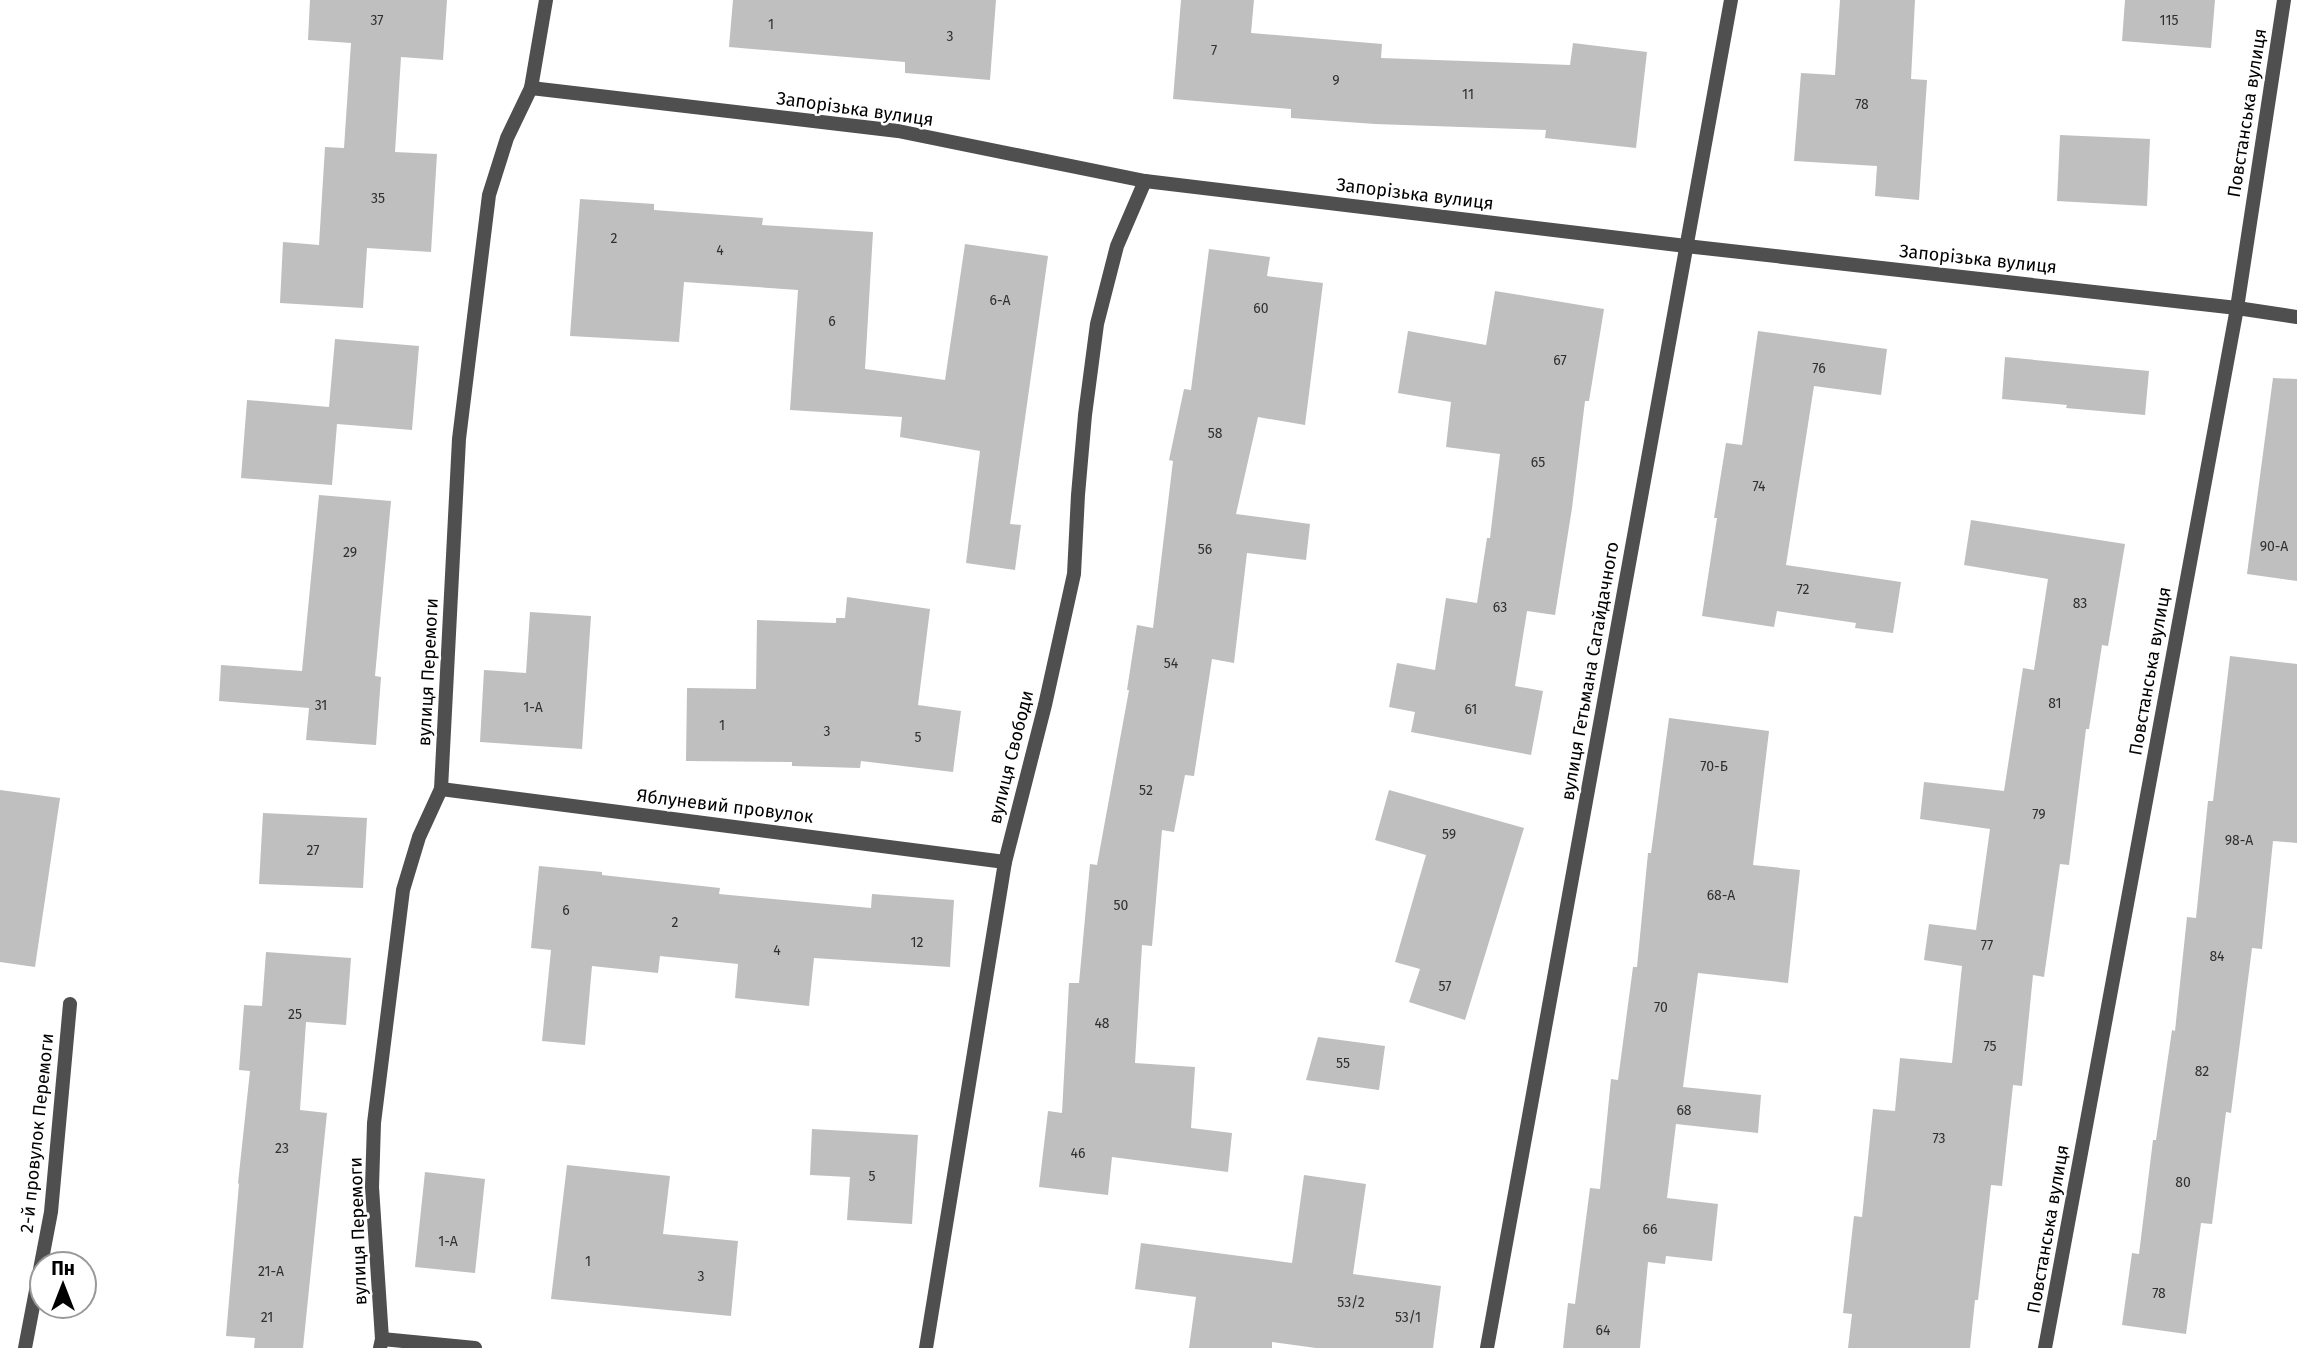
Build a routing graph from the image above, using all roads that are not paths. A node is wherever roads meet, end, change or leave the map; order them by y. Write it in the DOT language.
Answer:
graph roads {
  1 [pos="546,0"];
  2 [pos="1731,0"];
  3 [pos="2284,0"];
  4 [pos="531,88"];
  5 [pos="1145,181"];
  6 [pos="1686,246"];
  7 [pos="2237,308"];
  8 [pos="2297,317"];
  9 [pos="441,789"];
  10 [pos="1005,862"];
  11 [pos="70,1004"];
  12 [pos="381,1344"];
  13 [pos="25,1348"];
  14 [pos="475,1348"];
  15 [pos="926,1348"];
  16 [pos="1487,1348"];
  17 [pos="2045,1348"];
  1 -- 4 [label="street, вулиця Перемоги"];
  2 -- 6 [label="street, вулиця Гетьмана Сагайдачного"];
  3 -- 7 [label="street, Повстанська вулиця"];
  4 -- 5 [label="street, Запорізька вулиця"];
  4 -- 9 [label="street, вулиця Перемоги"];
  5 -- 6 [label="street, Запорізька вулиця"];
  5 -- 10 [label="street, вулиця Свободи"];
  6 -- 7 [label="street, Запорізька вулиця"];
  6 -- 16 [label="street, вулиця Гетьмана Сагайдачного"];
  7 -- 8 [label="street, Запорізька вулиця"];
  7 -- 17 [label="street, Повстанська вулиця"];
  9 -- 10 [label="street, Яблуневий провулок"];
  9 -- 12 [label="street, вулиця Перемоги"];
  10 -- 15 [label="street, вулиця Свободи"];
  11 -- 13 [label="street, 2-й провулок Перемоги"];
  12 -- 14 [label="street"];
}
